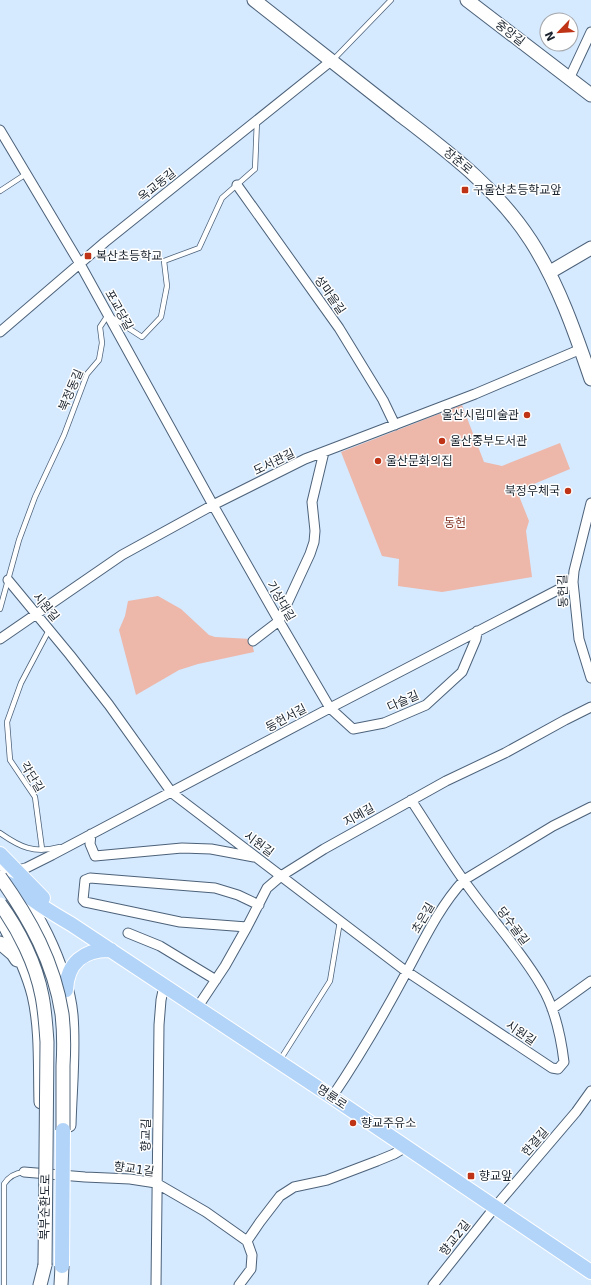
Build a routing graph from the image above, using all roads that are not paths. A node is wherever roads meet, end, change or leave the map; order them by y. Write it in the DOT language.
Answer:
graph roads {
  1 [pos="254,0"];
  2 [pos="391,0"];
  3 [pos="467,0"];
  4 [pos="591,32"];
  5 [pos="332,61"];
  6 [pos="570,79"];
  7 [pos="591,96"];
  8 [pos="257,120"];
  9 [pos="0,130"];
  10 [pos="26,174"];
  11 [pos="237,185"];
  12 [pos="0,191"];
  13 [pos="591,248"];
  14 [pos="80,264"];
  15 [pos="550,272"];
  16 [pos="108,315"];
  17 [pos="0,332"];
  18 [pos="581,349"];
  19 [pos="591,379"];
  20 [pos="395,425"];
  21 [pos="324,452"];
  22 [pos="591,503"];
  23 [pos="213,505"];
  24 [pos="8,580"];
  25 [pos="573,582"];
  26 [pos="0,609"];
  27 [pos="36,614"];
  28 [pos="279,621"];
  29 [pos="49,630"];
  30 [pos="477,631"];
  31 [pos="0,639"];
  32 [pos="254,641"];
  33 [pos="591,678"];
  34 [pos="591,707"];
  35 [pos="330,708"];
  36 [pos="172,793"];
  37 [pos="411,800"];
  38 [pos="591,808"];
  39 [pos="0,833"];
  40 [pos="91,834"];
  41 [pos="73,844"];
  42 [pos="42,849"];
  43 [pos="0,854"];
  44 [pos="257,858"];
  45 [pos="0,859"];
  46 [pos="13,876"];
  47 [pos="281,876"];
  48 [pos="464,880"];
  49 [pos="0,904"];
  50 [pos="259,905"];
  51 [pos="34,911"];
  52 [pos="0,914"];
  53 [pos="55,914"];
  54 [pos="0,917"];
  55 [pos="340,921"];
  56 [pos="71,924"];
  57 [pos="247,927"];
  58 [pos="128,933"];
  59 [pos="0,943"];
  60 [pos="111,950"];
  61 [pos="407,971"];
  62 [pos="29,979"];
  63 [pos="216,980"];
  64 [pos="591,981"];
  65 [pos="164,986"];
  66 [pos="66,990"];
  67 [pos="197,1008"];
  68 [pos="552,1009"];
  69 [pos="279,1062"];
  70 [pos="552,1068"];
  71 [pos="590,1093"];
  72 [pos="332,1097"];
  73 [pos="44,1130"];
  74 [pos="66,1130"];
  75 [pos="406,1147"];
  76 [pos="24,1172"];
  77 [pos="156,1183"];
  78 [pos="495,1207"];
  79 [pos="247,1241"];
  80 [pos="45,1265"];
  81 [pos="62,1266"];
  82 [pos="591,1272"];
  83 [pos="4,1285"];
  84 [pos="40,1285"];
  85 [pos="45,1285"];
  86 [pos="61,1285"];
  87 [pos="156,1285"];
  88 [pos="239,1285"];
  89 [pos="433,1285"];
  1 -- 5 [label="main road, 장춘로"];
  2 -- 5 [label="lane"];
  3 -- 6 [label="main road, 중앙길"];
  4 -- 6 [label="street"];
  5 -- 8 [label="street, 옥교동길"];
  5 -- 15 [label="main road, 장춘로"];
  6 -- 7 [label="main road, 중앙길"];
  8 -- 11 [label="lane"];
  8 -- 14 [label="street, 옥교동길"];
  9 -- 10 [label="street, 포교당길"];
  10 -- 12 [label="lane"];
  10 -- 14 [label="street, 포교당길"];
  11 -- 16 [label="lane"];
  11 -- 20 [label="street, 성마을길"];
  13 -- 15 [label="main road"];
  14 -- 16 [label="street, 포교당길"];
  14 -- 17 [label="street, 옥교동길"];
  15 -- 18 [label="main road, 장춘로"];
  16 -- 23 [label="street, 포교당길"];
  16 -- 24 [label="lane, 북정동길"];
  18 -- 19 [label="main road, 장춘로"];
  18 -- 20 [label="street, 도서관길"];
  20 -- 21 [label="street, 도서관길"];
  21 -- 23 [label="street, 도서관길"];
  21 -- 28 [label="street"];
  22 -- 25 [label="street, 동헌길"];
  23 -- 27 [label="street, 도서관길"];
  23 -- 28 [label="street, 기상대길"];
  24 -- 26 [label="lane, 북정동길"];
  24 -- 27 [label="street, 시원길"];
  25 -- 30 [label="street, 동헌서길"];
  25 -- 33 [label="street, 동헌길"];
  27 -- 29 [label="street, 시원길"];
  27 -- 31 [label="street, 도서관길"];
  28 -- 32 [label="street"];
  28 -- 35 [label="street, 기상대길"];
  29 -- 36 [label="street, 시원길"];
  29 -- 42 [label="lane, 각단길"];
  30 -- 35 [label="street, 동헌서길"];
  30 -- 35 [label="street, 다슬길"];
  34 -- 37 [label="street, 지예길"];
  35 -- 36 [label="street, 동헌서길"];
  36 -- 40 [label="street, 동헌서길"];
  36 -- 44 [label="street, 시원길"];
  37 -- 47 [label="street, 지예길"];
  37 -- 48 [label="street, 당수골길"];
  38 -- 48 [label="street, 초은길"];
  39 -- 42 [label="lane"];
  40 -- 41 [label="street, 동헌서길"];
  40 -- 44 [label="street"];
  41 -- 42 [label="lane"];
  41 -- 46 [label="street, 동헌서길"];
  43 -- 46 [label="main road"];
  44 -- 47 [label="street, 시원길"];
  45 -- 46 [label="main road"];
  46 -- 51 [label="main road"];
  46 -- 53 [label="main road"];
  46 -- 56 [label="main road"];
  46 -- 74 [label="main road, bridge"];
  47 -- 50 [label="street, 지예길"];
  47 -- 55 [label="street, 시원길"];
  48 -- 61 [label="street, 초은길"];
  48 -- 68 [label="street, 당수골길"];
  49 -- 73 [label="main road, bridge"];
  50 -- 57 [label="street, 지예길"];
  50 -- 57 [label="street"];
  51 -- 52 [label="main road"];
  51 -- 53 [label="main road"];
  51 -- 66 [label="main road"];
  53 -- 56 [label="main road"];
  54 -- 62 [label="main road"];
  55 -- 61 [label="street, 시원길"];
  55 -- 69 [label="lane"];
  56 -- 60 [label="main road, 명륜로"];
  57 -- 63 [label="street, 지예길"];
  58 -- 63 [label="street"];
  59 -- 62 [label="main road"];
  60 -- 65 [label="main road, 명륜로"];
  60 -- 66 [label="main road"];
  61 -- 70 [label="street, 시원길"];
  61 -- 72 [label="street, 초은길"];
  62 -- 73 [label="main road"];
  63 -- 67 [label="street, 지예길"];
  64 -- 68 [label="street"];
  65 -- 67 [label="main road, 명륜로"];
  65 -- 77 [label="street, 향교길"];
  66 -- 74 [label="main road"];
  67 -- 69 [label="main road, 명륜로"];
  68 -- 70 [label="street, 당수골길"];
  69 -- 72 [label="main road, 명륜로"];
  71 -- 78 [label="street, 한결길"];
  72 -- 75 [label="main road, 명륜로"];
  73 -- 80 [label="main road, 북부순환도로, bridge"];
  74 -- 81 [label="main road, 북부순환도로, bridge"];
  75 -- 78 [label="main road, 명륜로"];
  75 -- 79 [label="street"];
  76 -- 77 [label="street, 향교1길"];
  76 -- 83 [label="lane"];
  77 -- 79 [label="street, 향교1길"];
  77 -- 87 [label="street, 향교길"];
  78 -- 82 [label="main road, 명륜로"];
  78 -- 89 [label="street, 향교2길"];
  79 -- 88 [label="street"];
  80 -- 84 [label="main road"];
  80 -- 85 [label="main road, 북부순환도로"];
  81 -- 86 [label="main road, 북부순환도로"];
}
